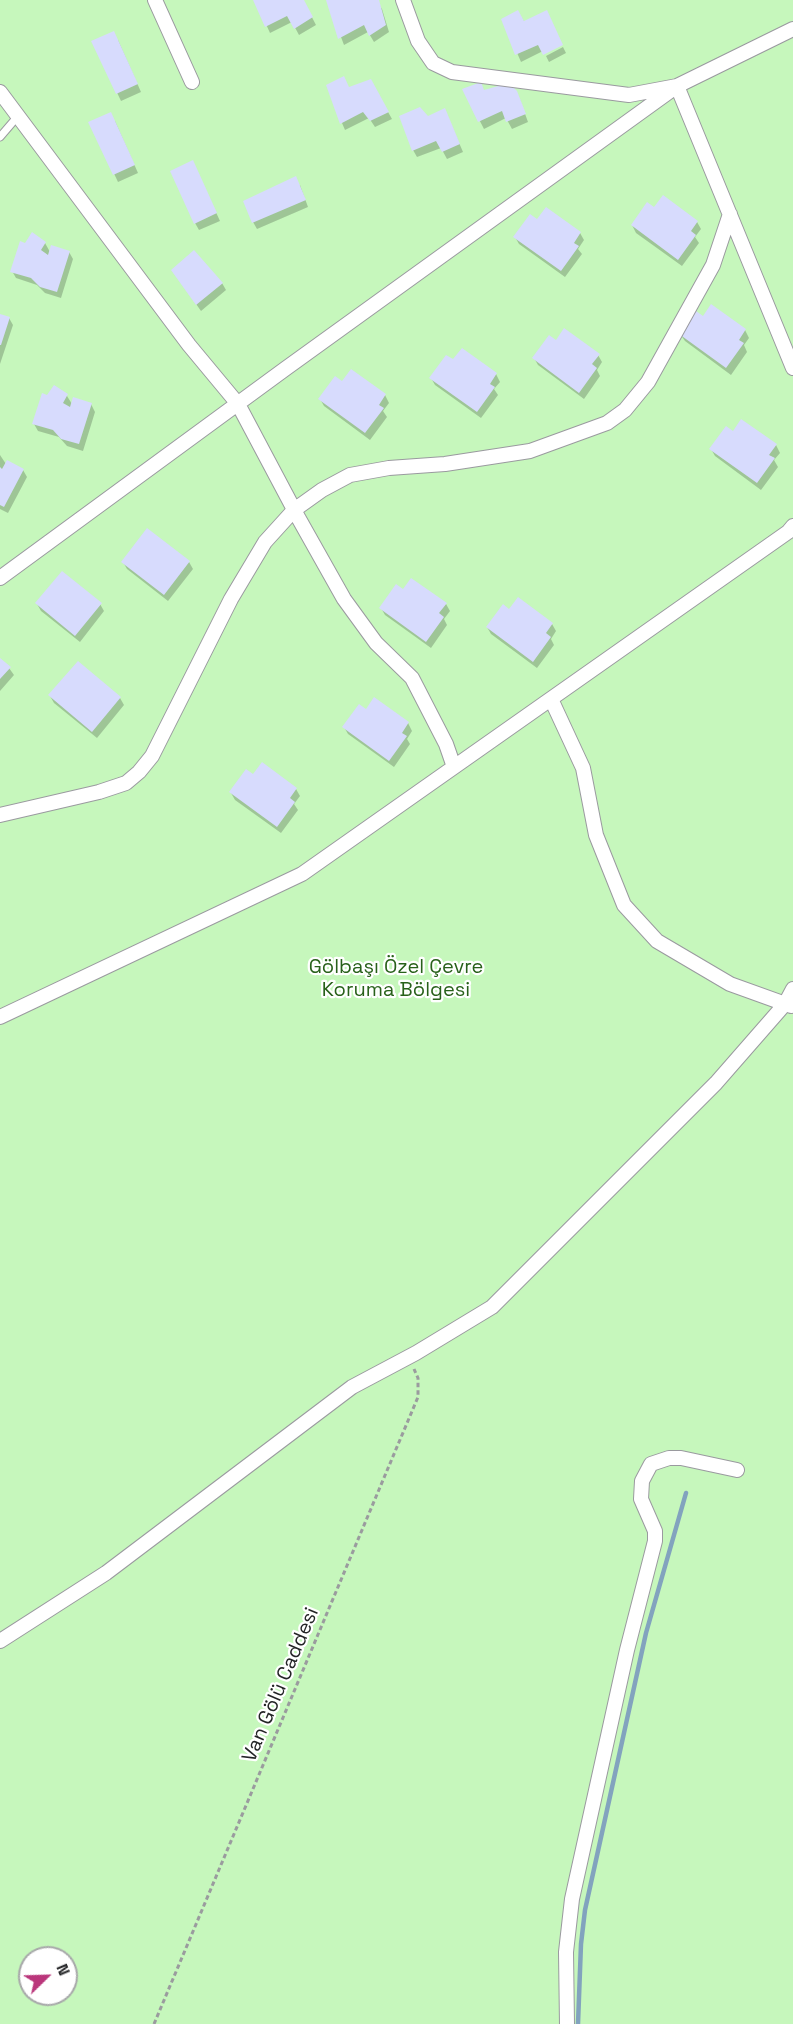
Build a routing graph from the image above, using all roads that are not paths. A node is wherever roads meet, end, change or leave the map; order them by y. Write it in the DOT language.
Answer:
graph roads {
  1 [pos="155,0"];
  2 [pos="403,0"];
  3 [pos="793,29"];
  4 [pos="192,82"];
  5 [pos="677,86"];
  6 [pos="0,92"];
  7 [pos="18,116"];
  8 [pos="0,137"];
  9 [pos="730,214"];
  10 [pos="793,368"];
  11 [pos="238,404"];
  12 [pos="294,510"];
  13 [pos="793,526"];
  14 [pos="0,578"];
  15 [pos="551,699"];
  16 [pos="454,767"];
  17 [pos="0,815"];
  18 [pos="793,989"];
  19 [pos="789,1005"];
  20 [pos="0,1017"];
  21 [pos="737,1470"];
  22 [pos="0,1641"];
  23 [pos="567,2024"];
  1 -- 4 [label="street"];
  2 -- 5 [label="street"];
  3 -- 5 [label="street"];
  5 -- 9 [label="street"];
  5 -- 11 [label="street"];
  6 -- 7 [label="street"];
  7 -- 8 [label="lane"];
  7 -- 11 [label="street"];
  9 -- 10 [label="street"];
  9 -- 12 [label="street"];
  11 -- 12 [label="street"];
  11 -- 14 [label="street"];
  12 -- 16 [label="street"];
  12 -- 17 [label="street"];
  13 -- 15 [label="street"];
  15 -- 16 [label="street"];
  15 -- 19 [label="street"];
  16 -- 20 [label="street"];
  18 -- 19 [label="street"];
  19 -- 22 [label="street"];
  21 -- 23 [label="street"];
}
